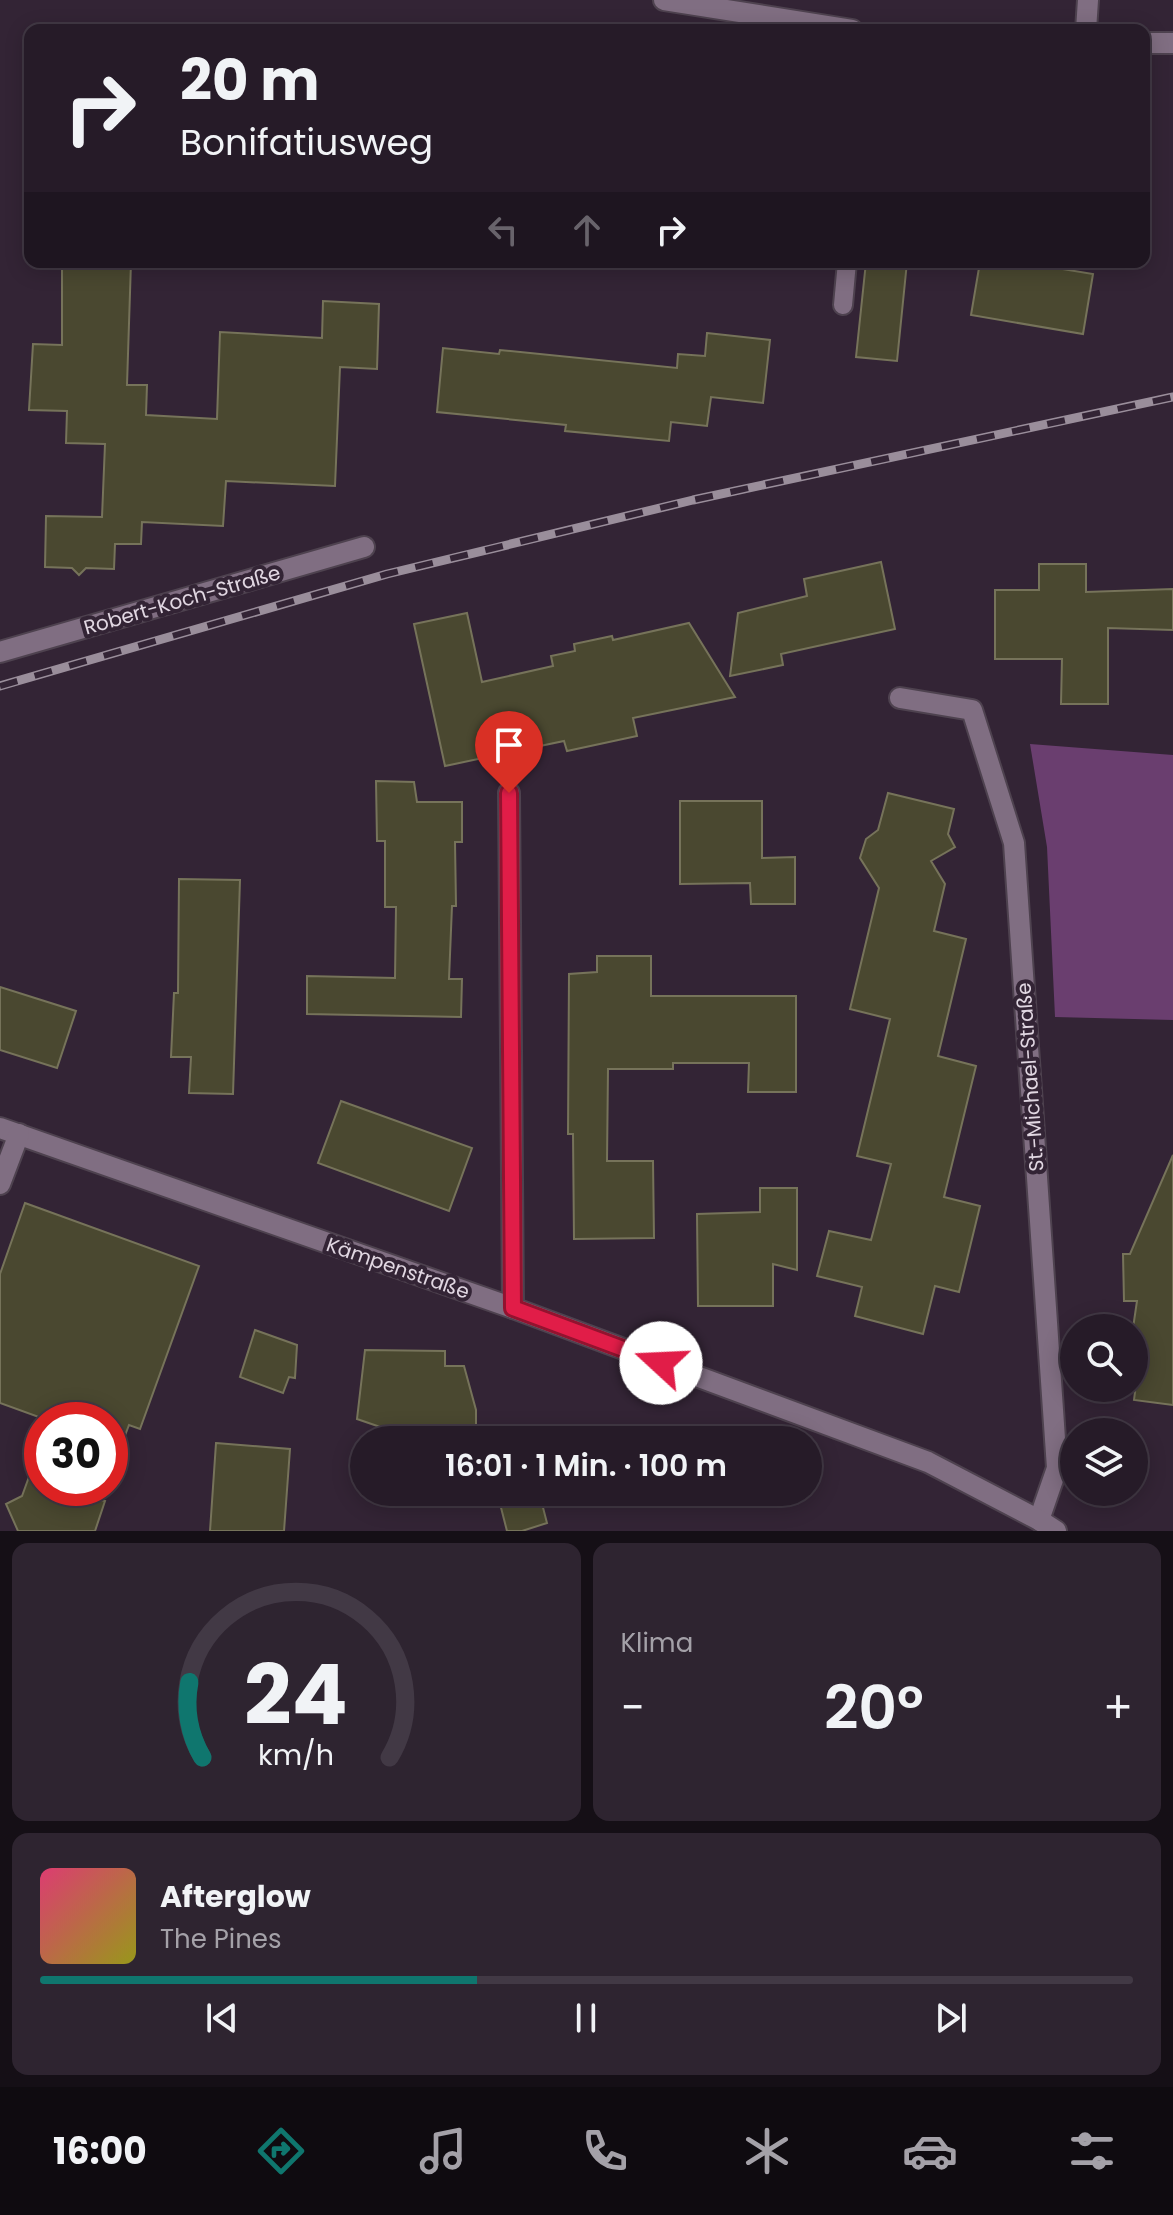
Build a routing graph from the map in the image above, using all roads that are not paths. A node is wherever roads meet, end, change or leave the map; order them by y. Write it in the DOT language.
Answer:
graph roads {
  1 [pos="664,0"];
  2 [pos="1088,0"];
  3 [pos="814,24"];
  4 [pos="1086,24"];
  5 [pos="1150,43"];
  6 [pos="1173,43"];
  7 [pos="846,268"];
  8 [pos="843,305"];
  9 [pos="364,547"];
  10 [pos="0,652"];
  11 [pos="900,698"];
  12 [pos="509,793"];
  13 [pos="9,1131"];
  14 [pos="0,1184"];
  15 [pos="513,1308"];
  16 [pos="1047,1525"];
  1 -- 3 [label="street"];
  2 -- 4 [label="street"];
  5 -- 6 [label="street"];
  7 -- 8 [label="lane"];
  9 -- 10 [label="street, Robert-Koch-Straße"];
  11 -- 16 [label="street, St.-Michael-Straße"];
  12 -- 15 [label="street"];
  13 -- 14 [label="street"];
  13 -- 15 [label="street, Kämpenstraße"];
  15 -- 16 [label="street, Kämpenstraße"];
}
